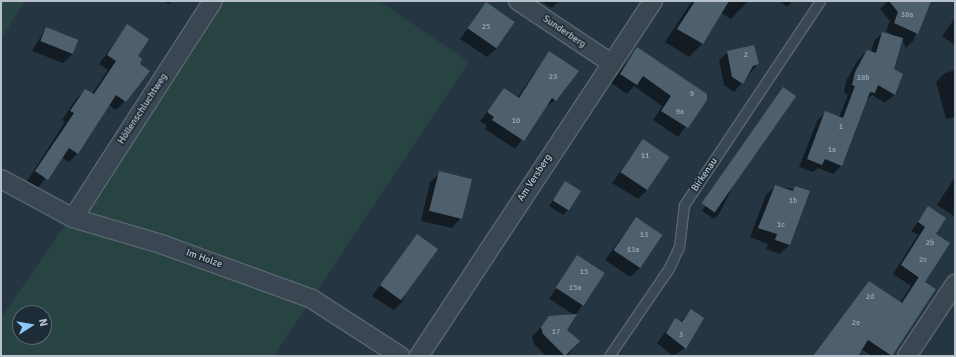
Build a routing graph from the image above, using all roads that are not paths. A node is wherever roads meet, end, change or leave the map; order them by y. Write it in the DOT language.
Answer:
graph roads {
  1 [pos="213,1"];
  2 [pos="518,1"];
  3 [pos="653,1"];
  4 [pos="820,1"];
  5 [pos="610,63"];
  6 [pos="1,179"];
  7 [pos="73,218"];
  8 [pos="955,284"];
  9 [pos="400,356"];
  10 [pos="419,356"];
  11 [pos="609,356"];
  12 [pos="907,356"];
  1 -- 7 [label="street, Höllenschluchtweg"];
  2 -- 5 [label="street, Sunderberg"];
  3 -- 5 [label="street, Am Versberg"];
  4 -- 11 [label="lane, Birkenau"];
  5 -- 10 [label="street, Am Versberg"];
  6 -- 7 [label="street, Im Holze"];
  7 -- 9 [label="street, Im Holze"];
  8 -- 12 [label="street"];
}
